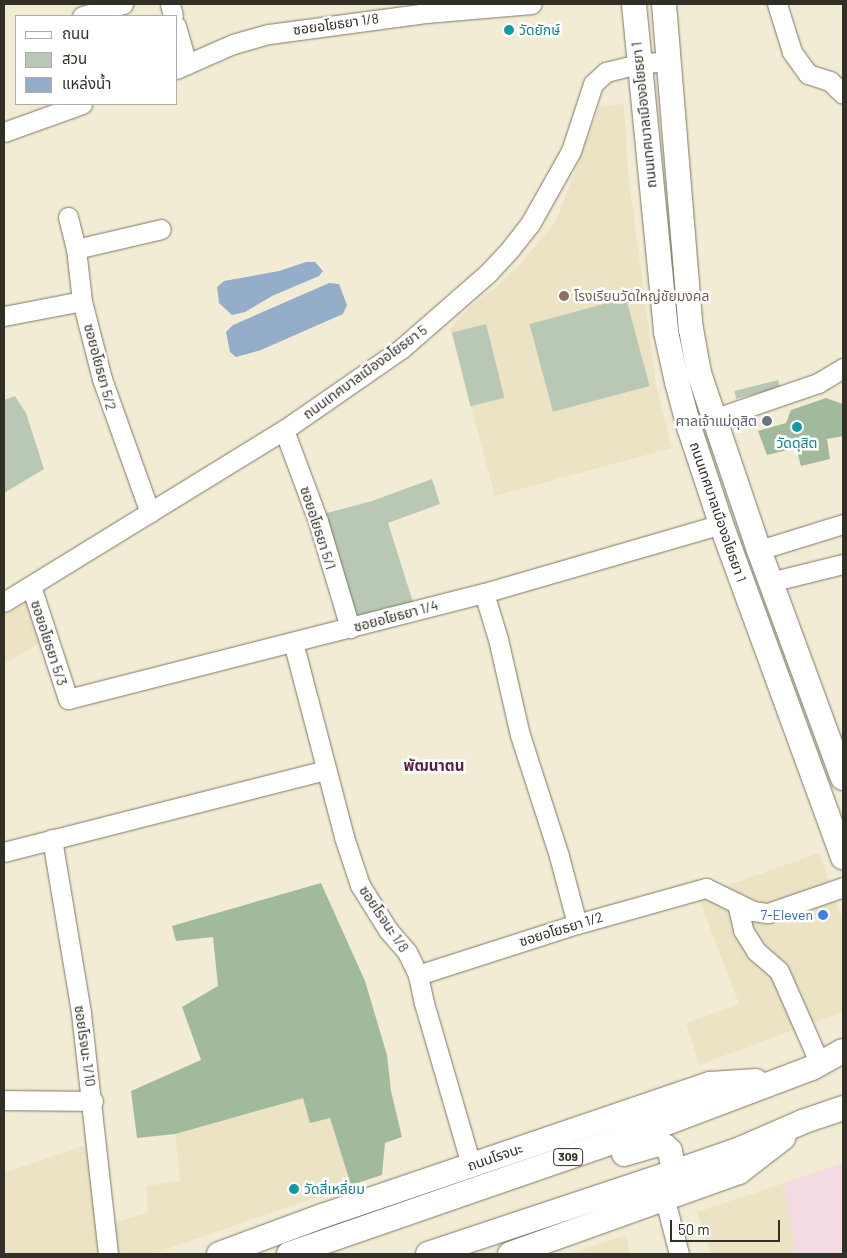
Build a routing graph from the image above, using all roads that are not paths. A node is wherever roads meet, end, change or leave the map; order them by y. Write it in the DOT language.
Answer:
graph roads {
  1 [pos="123,4"];
  2 [pos="532,4"];
  3 [pos="634,4"];
  4 [pos="664,4"];
  5 [pos="776,4"];
  6 [pos="85,15"];
  7 [pos="178,40"];
  8 [pos="668,61"];
  9 [pos="638,64"];
  10 [pos="182,67"];
  11 [pos="843,94"];
  12 [pos="79,105"];
  13 [pos="4,132"];
  14 [pos="68,217"];
  15 [pos="161,229"];
  16 [pos="76,250"];
  17 [pos="82,301"];
  18 [pos="4,316"];
  19 [pos="843,368"];
  20 [pos="713,419"];
  21 [pos="284,430"];
  22 [pos="150,513"];
  23 [pos="721,524"];
  24 [pos="843,524"];
  25 [pos="759,550"];
  26 [pos="843,564"];
  27 [pos="770,582"];
  28 [pos="31,586"];
  29 [pos="484,593"];
  30 [pos="4,602"];
  31 [pos="350,628"];
  32 [pos="293,642"];
  33 [pos="68,699"];
  34 [pos="326,770"];
  35 [pos="843,778"];
  36 [pos="52,839"];
  37 [pos="4,852"];
  38 [pos="843,857"];
  39 [pos="843,887"];
  40 [pos="737,903"];
  41 [pos="576,924"];
  42 [pos="418,975"];
  43 [pos="843,1051"];
  44 [pos="820,1064"];
  45 [pos="774,1081"];
  46 [pos="4,1100"];
  47 [pos="93,1101"];
  48 [pos="843,1108"];
  49 [pos="802,1122"];
  50 [pos="471,1166"];
  51 [pos="674,1172"];
  52 [pos="465,1192"];
  53 [pos="665,1200"];
  54 [pos="336,1212"];
  55 [pos="343,1235"];
  56 [pos="108,1254"];
  57 [pos="219,1254"];
  58 [pos="289,1254"];
  59 [pos="428,1254"];
  60 [pos="510,1254"];
  61 [pos="679,1254"];
  1 -- 6 [label="street"];
  2 -- 10 [label="street, ซอยอโยธยา 1/8"];
  3 -- 9 [label="main road, ถนนเทศบาลเมืองอโยธยา 1"];
  4 -- 8 [label="main road, ถนนเทศบาลเมืองอโยธยา 1"];
  5 -- 11 [label="street"];
  7 -- 10 [label="street"];
  8 -- 9 [label="street, ถนนเทศบาลเมืองอโยธยา 5"];
  8 -- 20 [label="main road, ถนนเทศบาลเมืองอโยธยา 1"];
  9 -- 21 [label="street, ถนนเทศบาลเมืองอโยธยา 5"];
  9 -- 23 [label="main road, ถนนเทศบาลเมืองอโยธยา 1"];
  12 -- 13 [label="street"];
  14 -- 16 [label="street, ซอยอโยธยา 5/2"];
  15 -- 16 [label="street"];
  16 -- 17 [label="street, ซอยอโยธยา 5/2"];
  17 -- 18 [label="street"];
  17 -- 22 [label="street, ซอยอโยธยา 5/2"];
  19 -- 20 [label="street"];
  20 -- 25 [label="main road, ถนนเทศบาลเมืองอโยธยา 1"];
  21 -- 22 [label="street, ถนนเทศบาลเมืองอโยธยา 5"];
  21 -- 31 [label="street, ซอยอโยธยา 5/1"];
  22 -- 28 [label="street, ถนนเทศบาลเมืองอโยธยา 5"];
  23 -- 29 [label="street, ซอยอโยธยา 1/4"];
  23 -- 38 [label="main road, ถนนเทศบาลเมืองอโยธยา 1"];
  24 -- 25 [label="street"];
  25 -- 27 [label="main road, ถนนเทศบาลเมืองอโยธยา 1"];
  26 -- 27 [label="street"];
  27 -- 35 [label="main road, ถนนเทศบาลเมืองอโยธยา 1"];
  28 -- 30 [label="street, ถนนเทศบาลเมืองอโยธยา 5"];
  28 -- 33 [label="street, ซอยอโยธยา 5/3"];
  29 -- 31 [label="street, ซอยอโยธยา 1/4"];
  29 -- 41 [label="street"];
  31 -- 32 [label="street, ซอยอโยธยา 1/4"];
  32 -- 33 [label="street, ซอยอโยธยา 1/4"];
  32 -- 34 [label="street, ซอยโรจนะ 1/8"];
  34 -- 36 [label="street"];
  34 -- 42 [label="street, ซอยโรจนะ 1/8"];
  36 -- 37 [label="street"];
  36 -- 47 [label="street, ซอยโรจนะ 1/10"];
  39 -- 40 [label="street"];
  40 -- 41 [label="street, ซอยอโยธยา 1/2"];
  40 -- 44 [label="street"];
  41 -- 42 [label="street, ซอยอโยธยา 1/2"];
  42 -- 50 [label="street, ซอยโรจนะ 1/8"];
  43 -- 44 [label="main road, ถนนโรจนะ / 309"];
  44 -- 45 [label="main road, ถนนโรจนะ / 309"];
  45 -- 50 [label="main road, ถนนโรจนะ"];
  45 -- 52 [label="main road, ถนนโรจนะ / 309"];
  46 -- 47 [label="street"];
  47 -- 56 [label="street, ซอยโรจนะ 1/10"];
  48 -- 49 [label="main road"];
  49 -- 51 [label="main road"];
  49 -- 53 [label="main road"];
  50 -- 54 [label="main road, ถนนโรจนะ"];
  51 -- 52 [label="main road"];
  51 -- 59 [label="main road"];
  52 -- 55 [label="main road, ถนนโรจนะ / 309"];
  53 -- 60 [label="main road"];
  53 -- 61 [label="street"];
  54 -- 55 [label="main road"];
  54 -- 57 [label="main road, ถนนโรจนะ"];
  55 -- 58 [label="main road, ถนนโรจนะ / 309"];
}
